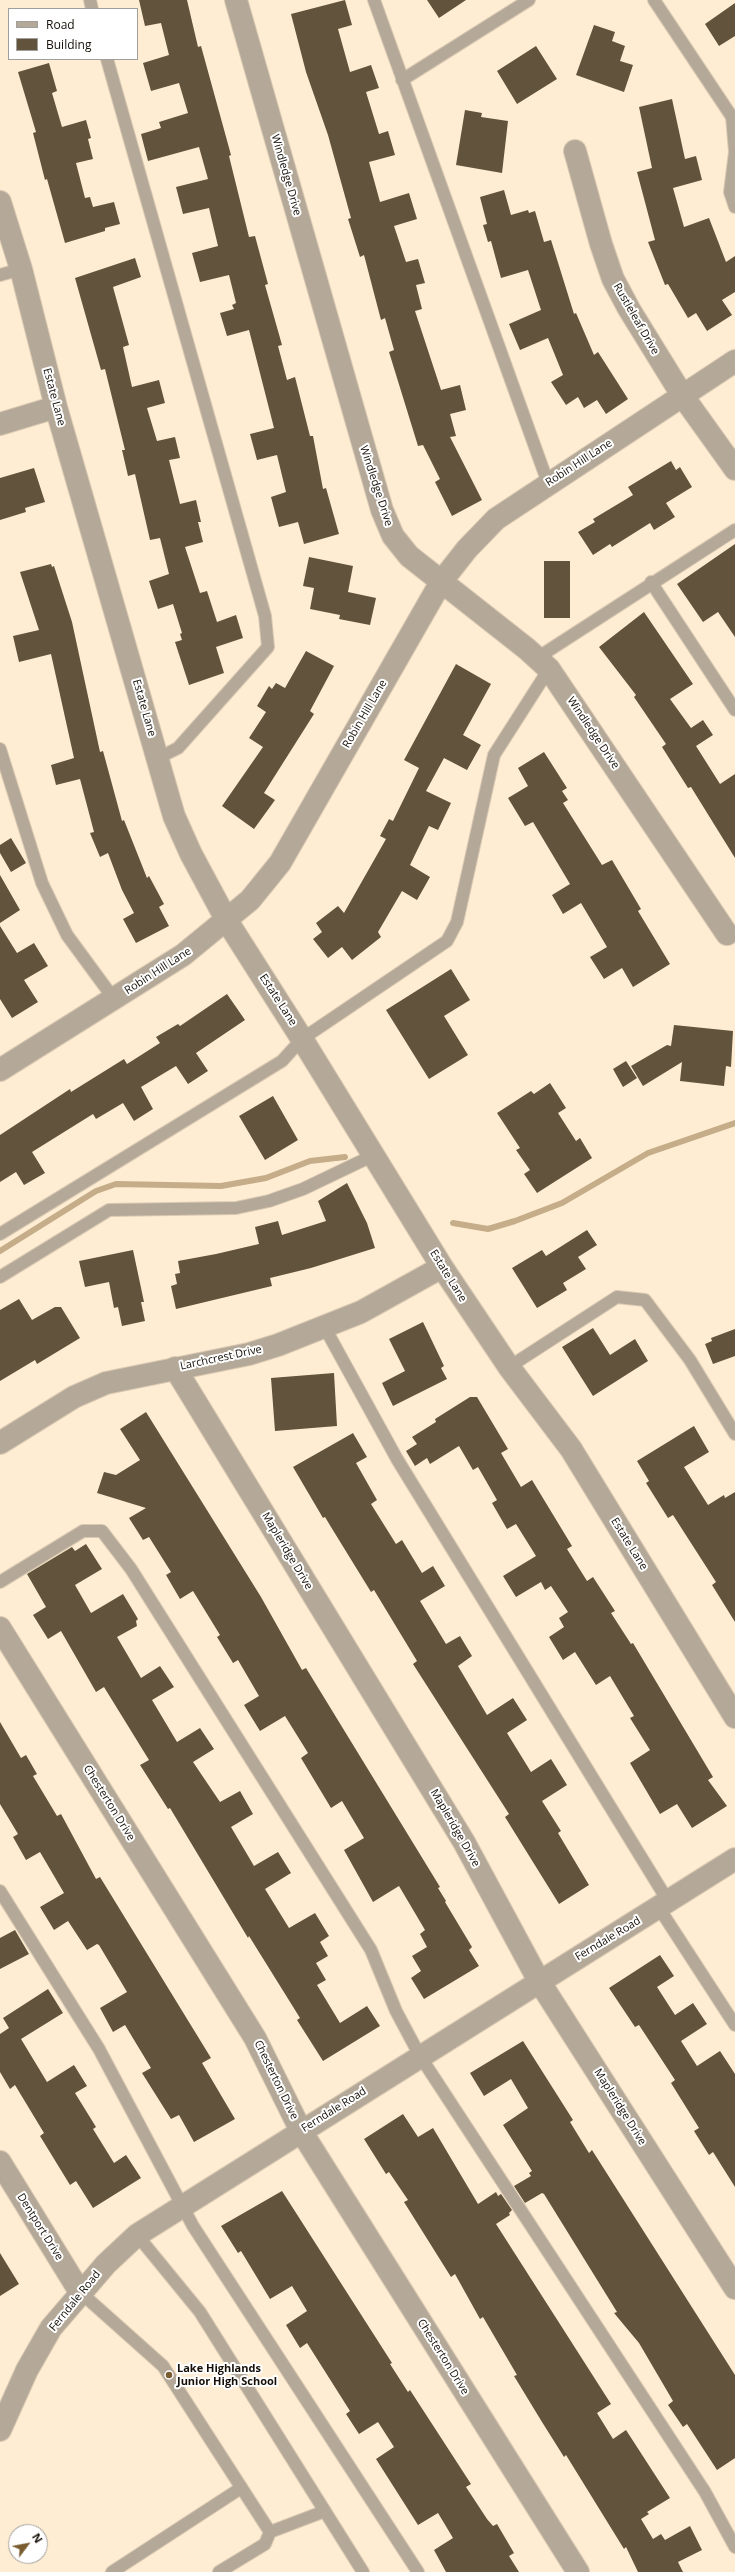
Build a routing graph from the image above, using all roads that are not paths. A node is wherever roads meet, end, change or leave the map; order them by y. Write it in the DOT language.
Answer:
graph roads {
  1 [pos="236,0"];
  2 [pos="374,0"];
  3 [pos="529,0"];
  4 [pos="654,0"];
  5 [pos="107,60"];
  6 [pos="402,80"];
  7 [pos="575,151"];
  8 [pos="0,202"];
  9 [pos="735,207"];
  10 [pos="20,269"];
  11 [pos="0,275"];
  12 [pos="735,361"];
  13 [pos="682,395"];
  14 [pos="56,407"];
  15 [pos="0,424"];
  16 [pos="735,470"];
  17 [pos="548,483"];
  18 [pos="735,530"];
  19 [pos="441,582"];
  20 [pos="651,582"];
  21 [pos="543,663"];
  22 [pos="735,710"];
  23 [pos="0,749"];
  24 [pos="158,758"];
  25 [pos="227,921"];
  26 [pos="727,934"];
  27 [pos="114,999"];
  28 [pos="302,1039"];
  29 [pos="0,1070"];
  30 [pos="374,1155"];
  31 [pos="0,1234"];
  32 [pos="442,1268"];
  33 [pos="0,1277"];
  34 [pos="325,1328"];
  35 [pos="509,1367"];
  36 [pos="175,1368"];
  37 [pos="735,1434"];
  38 [pos="0,1443"];
  39 [pos="0,1582"];
  40 [pos="0,1628"];
  41 [pos="735,1717"];
  42 [pos="735,1859"];
  43 [pos="0,1891"];
  44 [pos="664,1904"];
  45 [pos="539,1981"];
  46 [pos="735,2025"];
  47 [pos="420,2056"];
  48 [pos="301,2131"];
  49 [pos="0,2162"];
  50 [pos="181,2205"];
  51 [pos="137,2235"];
  52 [pos="735,2288"];
  53 [pos="80,2292"];
  54 [pos="0,2427"];
  55 [pos="241,2488"];
  56 [pos="325,2511"];
  57 [pos="270,2532"];
  58 [pos="735,2547"];
  59 [pos="112,2572"];
  60 [pos="219,2572"];
  61 [pos="363,2572"];
  62 [pos="418,2572"];
  63 [pos="578,2572"];
  1 -- 19 [label="street, Windledge Drive"];
  2 -- 6 [label="lane"];
  3 -- 6 [label="lane"];
  4 -- 9 [label="lane"];
  5 -- 24 [label="lane"];
  6 -- 17 [label="lane"];
  7 -- 13 [label="street, Rustleleaf Drive"];
  8 -- 10 [label="street, Estate Lane"];
  10 -- 11 [label="lane"];
  10 -- 14 [label="street, Estate Lane"];
  12 -- 13 [label="street, Robin Hill Lane"];
  13 -- 16 [label="street, Rustleleaf Drive"];
  13 -- 17 [label="street, Robin Hill Lane"];
  14 -- 15 [label="street"];
  14 -- 24 [label="street, Estate Lane"];
  17 -- 19 [label="street, Robin Hill Lane"];
  18 -- 20 [label="lane"];
  19 -- 21 [label="street, Windledge Drive"];
  19 -- 25 [label="street, Robin Hill Lane"];
  20 -- 21 [label="lane"];
  20 -- 22 [label="lane"];
  21 -- 26 [label="street, Windledge Drive"];
  21 -- 28 [label="lane"];
  23 -- 27 [label="lane"];
  24 -- 25 [label="street, Estate Lane"];
  25 -- 27 [label="street, Robin Hill Lane"];
  25 -- 28 [label="street, Estate Lane"];
  27 -- 29 [label="street, Robin Hill Lane"];
  28 -- 30 [label="street, Estate Lane"];
  28 -- 31 [label="lane"];
  30 -- 32 [label="street, Estate Lane"];
  30 -- 33 [label="lane"];
  32 -- 34 [label="street, Larchcrest Drive"];
  32 -- 35 [label="street, Estate Lane"];
  34 -- 36 [label="street, Larchcrest Drive"];
  34 -- 44 [label="lane"];
  35 -- 37 [label="lane"];
  35 -- 41 [label="street, Estate Lane"];
  36 -- 38 [label="street, Larchcrest Drive"];
  36 -- 45 [label="street, Mapleridge Drive"];
  39 -- 47 [label="lane"];
  40 -- 48 [label="street, Chesterton Drive"];
  42 -- 44 [label="street, Ferndale Road"];
  43 -- 50 [label="lane"];
  44 -- 45 [label="street, Ferndale Road"];
  44 -- 46 [label="lane"];
  45 -- 47 [label="street, Ferndale Road"];
  45 -- 52 [label="street, Mapleridge Drive"];
  47 -- 48 [label="street, Ferndale Road"];
  47 -- 58 [label="lane"];
  48 -- 50 [label="street, Ferndale Road"];
  48 -- 63 [label="street, Chesterton Drive"];
  49 -- 53 [label="street, Dentport Drive"];
  50 -- 51 [label="street, Ferndale Road"];
  50 -- 62 [label="lane"];
  51 -- 53 [label="street, Ferndale Road"];
  51 -- 56 [label="lane"];
  53 -- 54 [label="street, Ferndale Road"];
  53 -- 55 [label="lane"];
  55 -- 57 [label="lane"];
  55 -- 59 [label="lane"];
  56 -- 57 [label="lane"];
  56 -- 61 [label="lane"];
  57 -- 60 [label="lane"];
}
